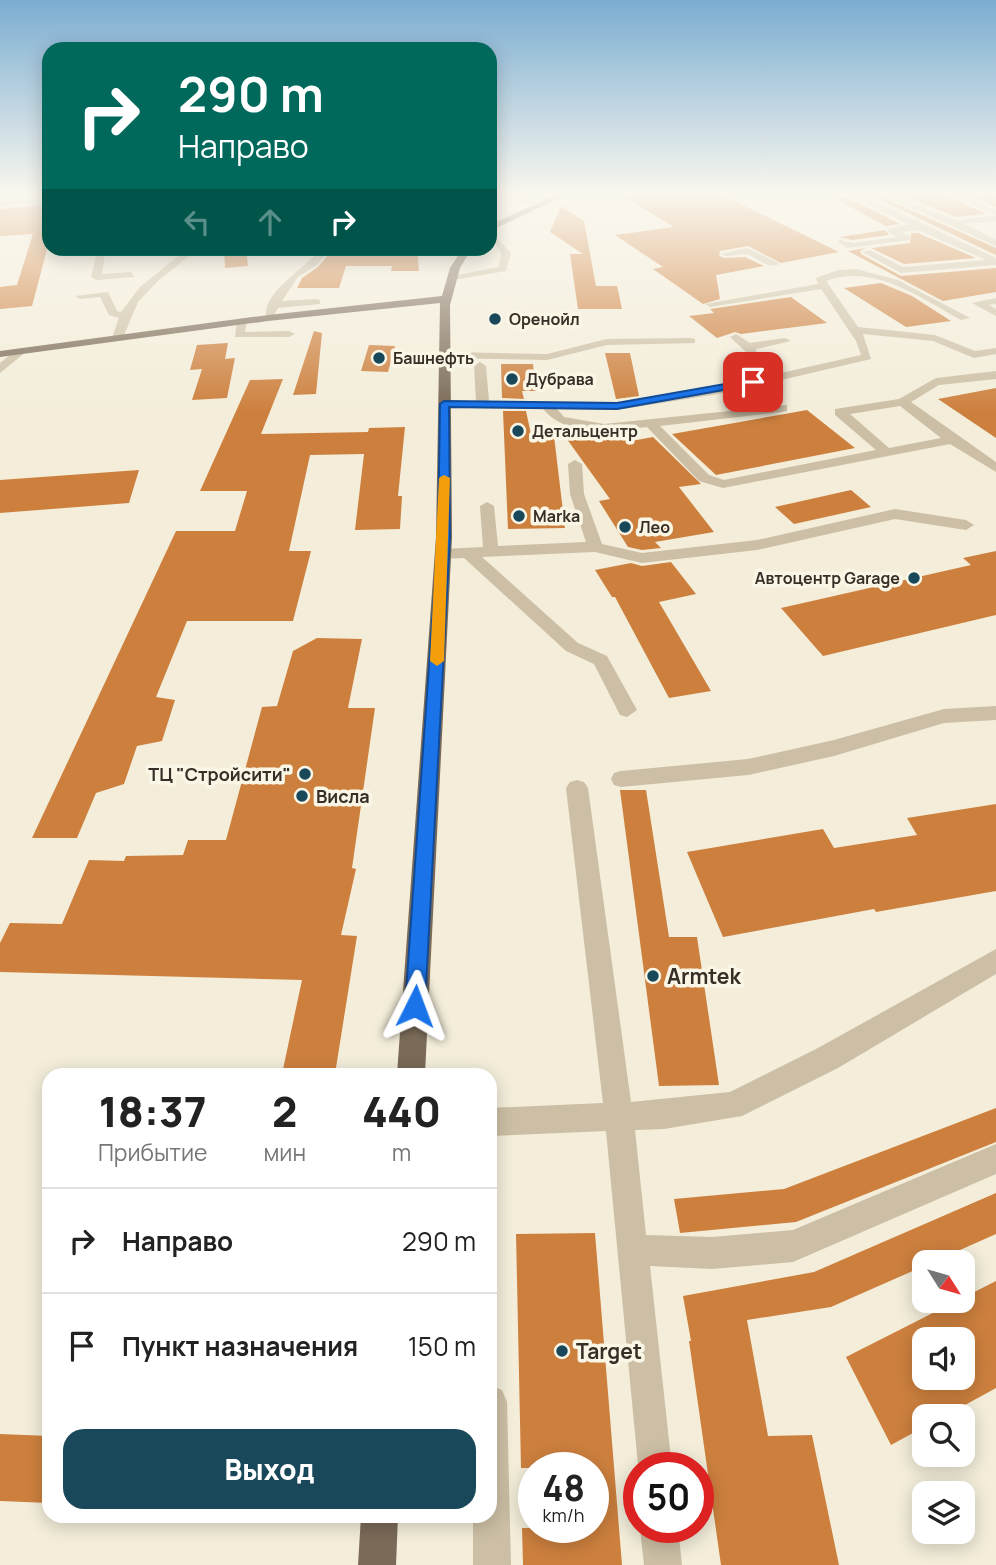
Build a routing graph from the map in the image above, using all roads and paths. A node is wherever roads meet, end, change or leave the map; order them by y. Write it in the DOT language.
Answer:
graph roads {
  1 [pos="132,265"];
  2 [pos="173,265"];
  3 [pos="311,265"];
  4 [pos="459,265"];
  5 [pos="504,265"];
  6 [pos="892,265"];
  7 [pos="927,265"];
  8 [pos="974,265"];
  9 [pos="967,266"];
  10 [pos="930,267"];
  11 [pos="451,279"];
  12 [pos="148,285"];
  13 [pos="824,286"];
  14 [pos="80,296"];
  15 [pos="446,299"];
  16 [pos="996,300"];
  17 [pos="316,302"];
  18 [pos="710,304"];
  19 [pos="274,305"];
  20 [pos="996,313"];
  21 [pos="124,316"];
  22 [pos="268,318"];
  23 [pos="965,318"];
  24 [pos="242,321"];
  25 [pos="853,330"];
  26 [pos="289,334"];
  27 [pos="736,337"];
  28 [pos="118,338"];
  29 [pos="691,341"];
  30 [pos="785,341"];
  31 [pos="747,347"];
  32 [pos="996,351"];
  33 [pos="20,352"];
  34 [pos="0,355"];
  35 [pos="446,355"];
  36 [pos="480,366"];
  37 [pos="0,369"];
  38 [pos="996,375"];
  39 [pos="753,382"];
  40 [pos="903,402"];
  41 [pos="444,404"];
  42 [pos="483,404"];
  43 [pos="548,407"];
  44 [pos="782,408"];
  45 [pos="650,423"];
  46 [pos="952,440"];
  47 [pos="886,452"];
  48 [pos="575,464"];
  49 [pos="996,468"];
  50 [pos="487,506"];
  51 [pos="966,525"];
  52 [pos="595,547"];
  53 [pos="491,552"];
  54 [pos="468,553"];
  55 [pos="443,554"];
  56 [pos="628,710"];
  57 [pos="996,713"];
  58 [pos="621,779"];
  59 [pos="577,788"];
  60 [pos="996,961"];
  61 [pos="411,1068"];
  62 [pos="618,1116"];
  63 [pos="497,1122"];
  64 [pos="996,1159"];
  65 [pos="632,1250"];
  66 [pos="652,1452"];
  67 [pos="380,1523"];
  68 [pos="491,1523"];
  69 [pos="661,1543"];
  70 [pos="377,1565"];
  71 [pos="492,1565"];
  72 [pos="663,1565"];
  1 -- 12 [label="lane"];
  2 -- 12 [label="lane"];
  3 -- 19 [label="lane"];
  4 -- 11 [label="main road"];
  5 -- 11 [label="lane"];
  6 -- 10 [label="lane"];
  7 -- 10 [label="lane"];
  8 -- 9 [label="lane"];
  9 -- 10 [label="lane"];
  11 -- 15 [label="main road"];
  12 -- 21 [label="lane"];
  13 -- 18 [label="lane"];
  13 -- 23 [label="lane"];
  13 -- 25 [label="lane"];
  14 -- 21 [label="lane"];
  15 -- 22 [label="main road"];
  15 -- 35 [label="main road"];
  16 -- 20 [label="lane"];
  17 -- 19 [label="lane"];
  19 -- 22 [label="lane"];
  21 -- 28 [label="lane"];
  22 -- 24 [label="main road"];
  24 -- 26 [label="lane"];
  24 -- 28 [label="main road"];
  25 -- 32 [label="lane"];
  25 -- 39 [label="lane"];
  27 -- 31 [label="lane"];
  28 -- 33 [label="main road"];
  29 -- 35 [label="lane"];
  30 -- 31 [label="lane"];
  31 -- 39 [label="lane"];
  33 -- 34 [label="main road"];
  33 -- 37 [label="lane"];
  35 -- 41 [label="main road"];
  36 -- 42 [label="lane"];
  38 -- 40 [label="lane"];
  39 -- 43 [label="lane"];
  40 -- 46 [label="lane"];
  40 -- 47 [label="lane"];
  41 -- 42 [label="lane"];
  41 -- 55 [label="main road"];
  42 -- 43 [label="lane"];
  43 -- 45 [label="lane"];
  44 -- 45 [label="lane"];
  45 -- 47 [label="lane"];
  46 -- 47 [label="lane"];
  46 -- 49 [label="lane"];
  48 -- 52 [label="lane"];
  50 -- 53 [label="lane"];
  51 -- 52 [label="lane"];
  52 -- 53 [label="lane"];
  53 -- 54 [label="lane"];
  54 -- 55 [label="lane"];
  54 -- 56 [label="lane"];
  55 -- 61 [label="main road"];
  57 -- 58 [label="lane"];
  59 -- 62 [label="lane"];
  60 -- 62 [label="lane"];
  62 -- 63 [label="lane"];
  62 -- 65 [label="lane"];
  64 -- 65 [label="lane"];
  65 -- 66 [label="lane"];
  67 -- 70 [label="main road"];
  68 -- 71 [label="lane"];
  69 -- 72 [label="lane"];
}
